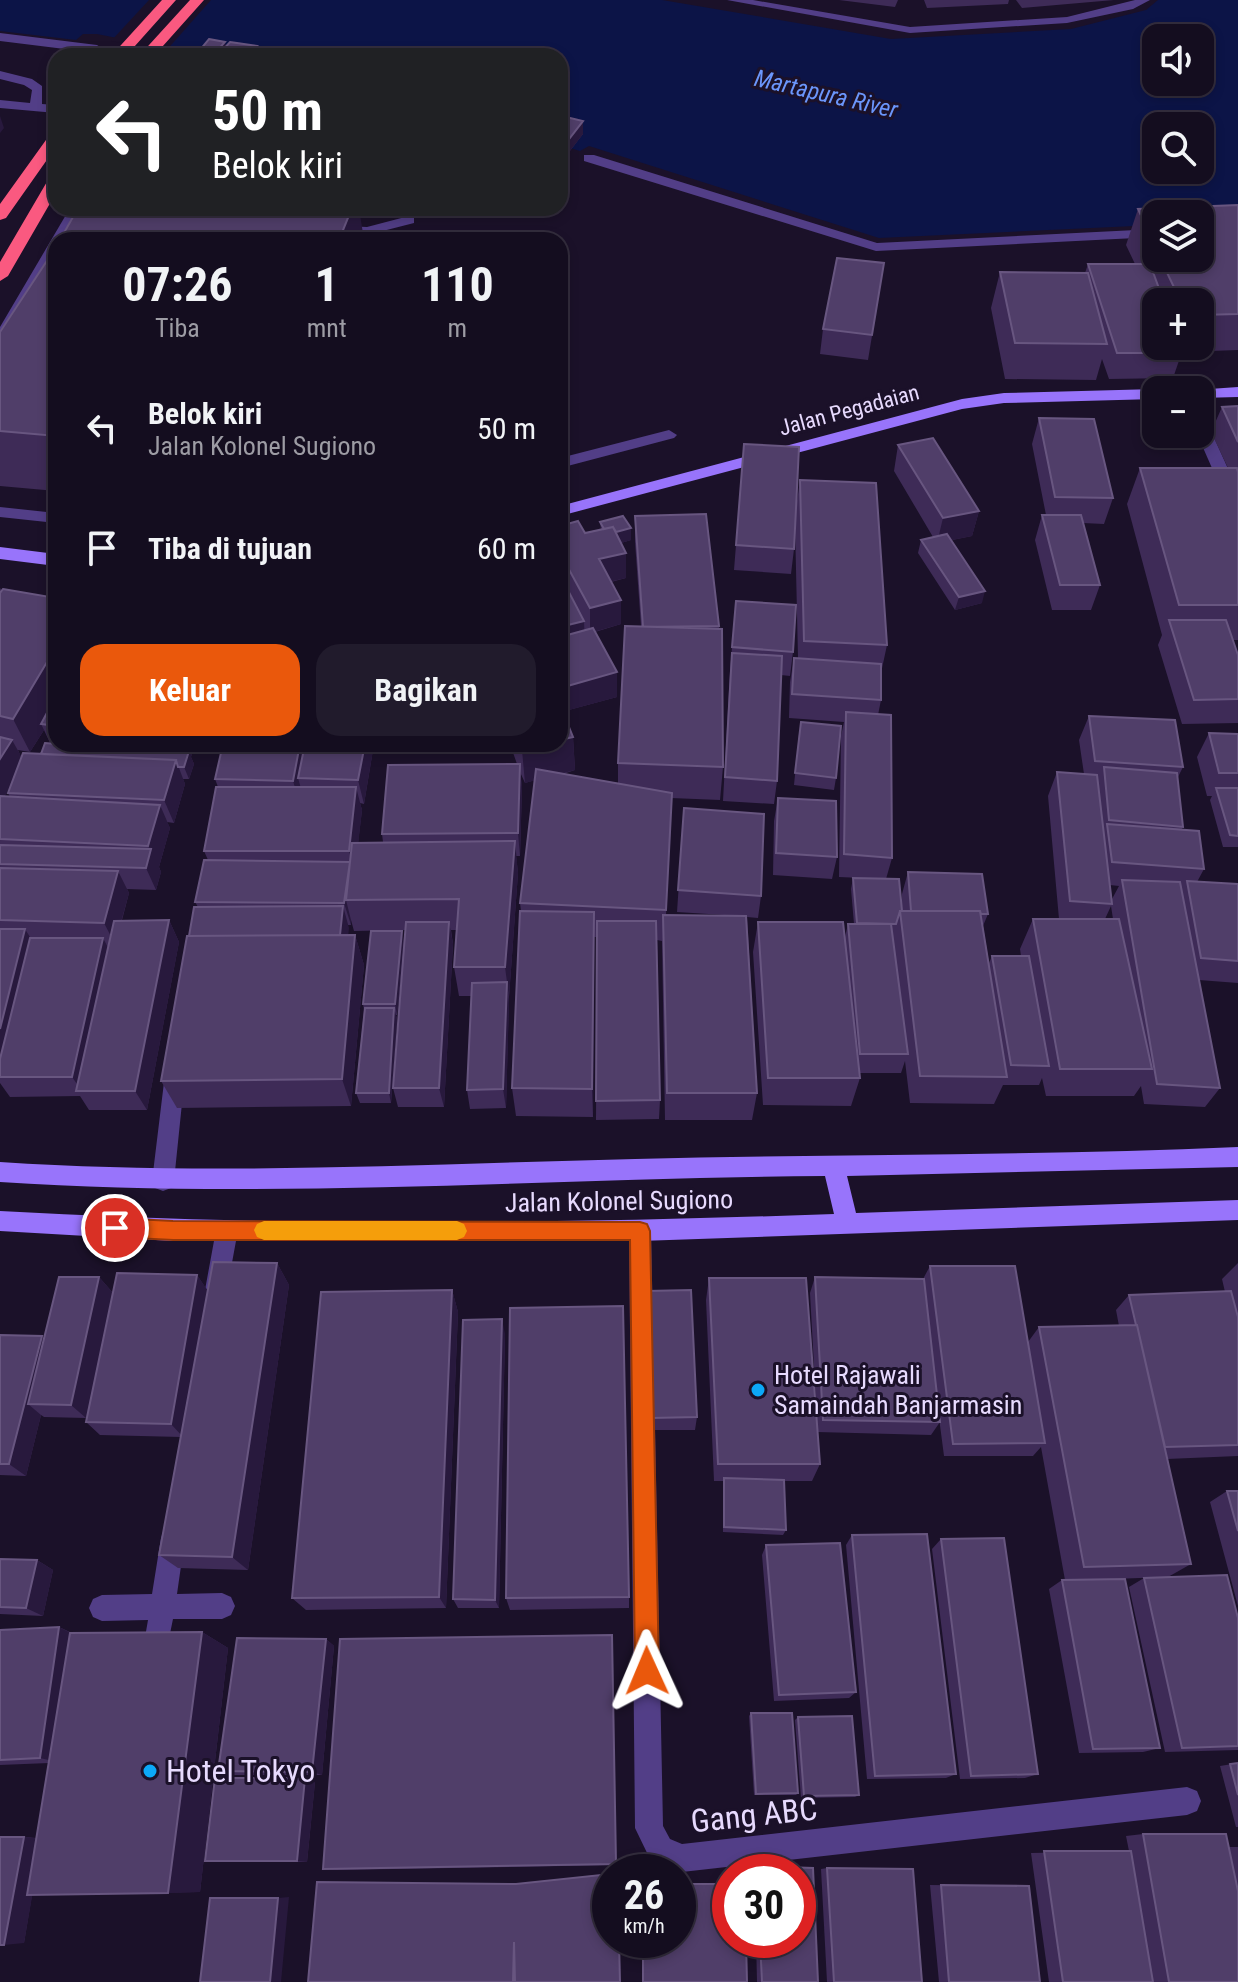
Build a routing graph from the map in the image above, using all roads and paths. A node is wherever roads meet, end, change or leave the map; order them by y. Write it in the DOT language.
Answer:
graph roads {
  1 [pos="169,0"];
  2 [pos="197,0"];
  3 [pos="733,0"];
  4 [pos="1144,0"];
  5 [pos="0,37"];
  6 [pos="89,48"];
  7 [pos="125,48"];
  8 [pos="153,48"];
  9 [pos="0,75"];
  10 [pos="0,104"];
  11 [pos="36,107"];
  12 [pos="48,108"];
  13 [pos="48,147"];
  14 [pos="589,158"];
  15 [pos="22,181"];
  16 [pos="48,182"];
  17 [pos="48,192"];
  18 [pos="0,215"];
  19 [pos="406,216"];
  20 [pos="356,232"];
  21 [pos="1142,234"];
  22 [pos="48,257"];
  23 [pos="0,276"];
  24 [pos="0,339"];
  25 [pos="1238,392"];
  26 [pos="1214,393"];
  27 [pos="1142,394"];
  28 [pos="669,435"];
  29 [pos="1211,448"];
  30 [pos="568,461"];
  31 [pos="568,509"];
  32 [pos="1238,509"];
  33 [pos="0,512"];
  34 [pos="48,517"];
  35 [pos="0,553"];
  36 [pos="48,559"];
  37 [pos="178,1049"];
  38 [pos="1238,1157"];
  39 [pos="833,1164"];
  40 [pos="0,1172"];
  41 [pos="163,1181"];
  42 [pos="1238,1210"];
  43 [pos="0,1221"];
  44 [pos="847,1222"];
  45 [pos="227,1230"];
  46 [pos="640,1231"];
  47 [pos="213,1306"];
  48 [pos="176,1518"];
  49 [pos="222,1606"];
  50 [pos="161,1607"];
  51 [pos="102,1608"];
  52 [pos="156,1649"];
  53 [pos="1187,1801"];
  1 -- 7 [label="highway"];
  2 -- 8 [label="highway"];
  3 -- 4 [label="street"];
  5 -- 6 [label="street"];
  9 -- 11 [label="street"];
  10 -- 11 [label="street"];
  11 -- 12 [label="street"];
  13 -- 15 [label="highway"];
  14 -- 21 [label="street"];
  15 -- 16 [label="highway"];
  15 -- 18 [label="highway"];
  17 -- 23 [label="highway"];
  19 -- 20 [label="street"];
  22 -- 24 [label="street"];
  25 -- 26 [label="main road"];
  27 -- 31 [label="main road, Jalan Pegadaian"];
  28 -- 30 [label="street"];
  29 -- 32 [label="street"];
  33 -- 34 [label="street"];
  35 -- 36 [label="main road"];
  37 -- 41 [label="street"];
  38 -- 39 [label="main road, Jalan Kolonel Sugiono"];
  39 -- 41 [label="main road, Jalan Kolonel Sugiono"];
  39 -- 44 [label="main road"];
  40 -- 41 [label="main road, Jalan Kolonel Sugiono"];
  42 -- 44 [label="main road, Jalan Kolonel Sugiono"];
  43 -- 45 [label="main road, Jalan Kolonel Sugiono"];
  44 -- 46 [label="main road, Jalan Kolonel Sugiono"];
  45 -- 46 [label="main road, Jalan Kolonel Sugiono"];
  45 -- 47 [label="street"];
  46 -- 53 [label="street, Gang ABC"];
  48 -- 50 [label="street"];
  49 -- 50 [label="street"];
  50 -- 51 [label="street"];
  50 -- 52 [label="street"];
}
